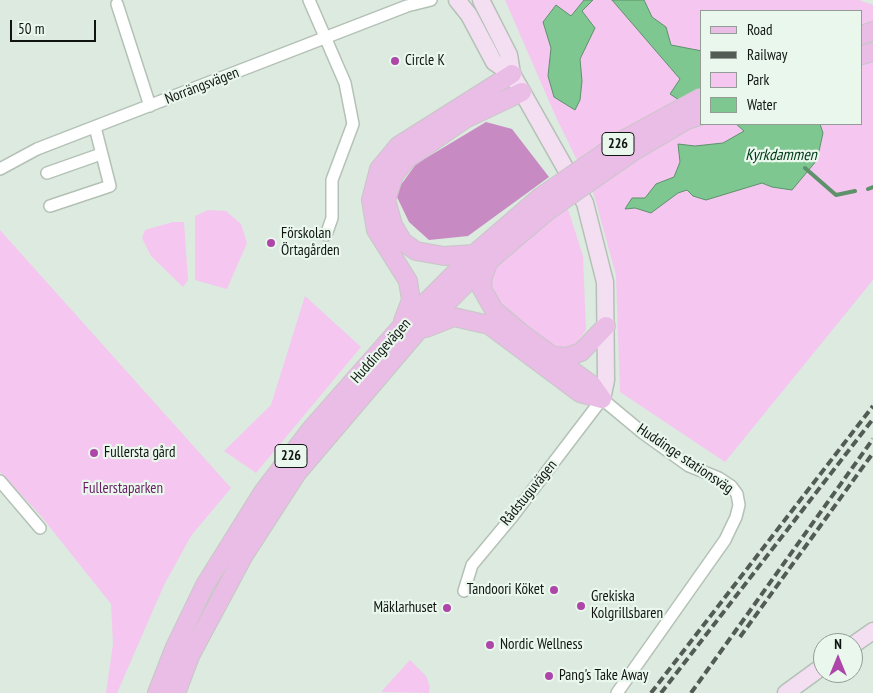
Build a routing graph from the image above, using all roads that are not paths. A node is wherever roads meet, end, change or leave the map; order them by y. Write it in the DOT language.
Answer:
graph roads {
  1 [pos="309,0"];
  2 [pos="431,0"];
  3 [pos="457,0"];
  4 [pos="481,0"];
  5 [pos="410,3"];
  6 [pos="118,4"];
  7 [pos="325,39"];
  8 [pos="512,74"];
  9 [pos="522,92"];
  10 [pos="700,98"];
  11 [pos="150,106"];
  12 [pos="700,116"];
  13 [pos="95,127"];
  14 [pos="101,154"];
  15 [pos="0,169"];
  16 [pos="47,173"];
  17 [pos="544,204"];
  18 [pos="50,206"];
  19 [pos="326,235"];
  20 [pos="482,257"];
  21 [pos="606,326"];
  22 [pos="408,330"];
  23 [pos="554,356"];
  24 [pos="602,399"];
  25 [pos="0,481"];
  26 [pos="40,528"];
  27 [pos="464,591"];
  28 [pos="813,673"];
  29 [pos="157,693"];
  30 [pos="176,693"];
  31 [pos="617,693"];
  32 [pos="786,693"];
  1 -- 7 [label="street"];
  2 -- 5 [label="street, Norrängsvägen"];
  3 -- 8 [label="street"];
  4 -- 8 [label="street"];
  5 -- 7 [label="street, Norrängsvägen"];
  6 -- 11 [label="street"];
  7 -- 11 [label="street, Norrängsvägen"];
  7 -- 19 [label="street"];
  8 -- 9 [label="street"];
  8 -- 22 [label="main road"];
  9 -- 20 [label="main road"];
  9 -- 21 [label="street"];
  10 -- 17 [label="main road, Huddingevägen / 226, bridge"];
  11 -- 13 [label="street, Norrängsvägen"];
  12 -- 17 [label="main road, Huddingevägen / 226, bridge"];
  13 -- 14 [label="street"];
  13 -- 15 [label="street, Norrängsvägen"];
  14 -- 16 [label="street"];
  14 -- 18 [label="street"];
  17 -- 20 [label="main road, Huddingevägen / 226"];
  20 -- 22 [label="main road, Huddingevägen / 226"];
  20 -- 23 [label="main road"];
  21 -- 23 [label="main road"];
  21 -- 24 [label="street"];
  22 -- 24 [label="main road"];
  22 -- 29 [label="main road, Huddingevägen / 226"];
  22 -- 30 [label="main road, Huddingevägen / 226"];
  23 -- 24 [label="main road"];
  24 -- 27 [label="street, Rådstuguvägen"];
  24 -- 31 [label="street, Huddinge stationsväg"];
  25 -- 26 [label="street"];
  28 -- 32 [label="street"];
}
